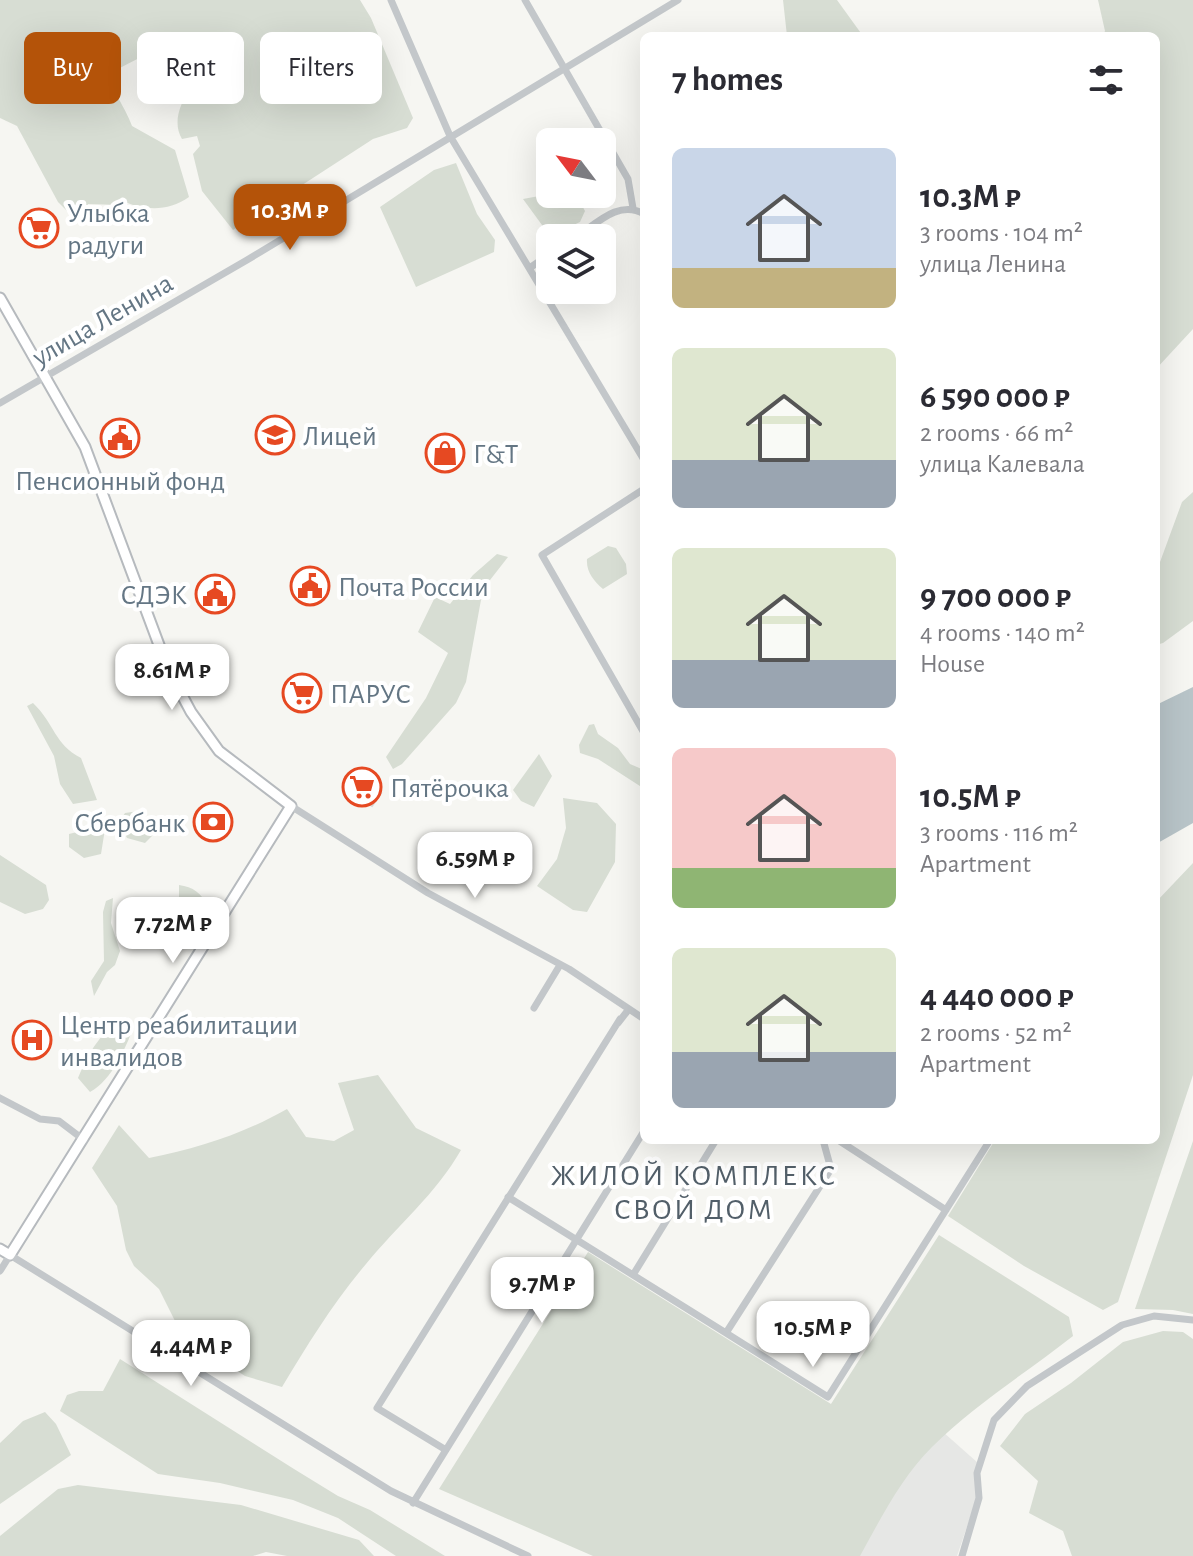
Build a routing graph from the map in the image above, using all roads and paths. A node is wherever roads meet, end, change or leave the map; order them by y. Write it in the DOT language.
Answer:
graph roads {
  1 [pos="391,0"];
  2 [pos="525,0"];
  3 [pos="678,0"];
  4 [pos="564,67"];
  5 [pos="450,136"];
  6 [pos="633,208"];
  7 [pos="640,212"];
  8 [pos="597,224"];
  9 [pos="536,264"];
  10 [pos="531,267"];
  11 [pos="0,298"];
  12 [pos="45,377"];
  13 [pos="0,403"];
  14 [pos="640,453"];
  15 [pos="640,492"];
  16 [pos="640,726"];
  17 [pos="291,806"];
  18 [pos="560,965"];
  19 [pos="534,1008"];
  20 [pos="629,1009"];
  21 [pos="640,1016"];
  22 [pos="0,1098"];
  23 [pos="640,1137"];
  24 [pos="84,1140"];
  25 [pos="714,1144"];
  26 [pos="824,1144"];
  27 [pos="844,1144"];
  28 [pos="987,1144"];
  29 [pos="508,1197"];
  30 [pos="946,1210"];
  31 [pos="576,1240"];
  32 [pos="0,1249"];
  33 [pos="10,1255"];
  34 [pos="0,1271"];
  35 [pos="633,1275"];
  36 [pos="1193,1320"];
  37 [pos="726,1333"];
  38 [pos="446,1450"];
  39 [pos="413,1503"];
  40 [pos="528,1556"];
  41 [pos="962,1556"];
  1 -- 5 [label="street"];
  2 -- 4 [label="street"];
  3 -- 4 [label="street, улица Ленина"];
  4 -- 5 [label="street, улица Ленина"];
  4 -- 6 [label="street"];
  5 -- 10 [label="street"];
  5 -- 12 [label="street, улица Ленина"];
  6 -- 7 [label="street"];
  6 -- 8 [label="street"];
  9 -- 10 [label="street"];
  10 -- 14 [label="street"];
  11 -- 12 [label="main road"];
  12 -- 13 [label="street, улица Ленина"];
  12 -- 17 [label="main road"];
  15 -- 16 [label="street"];
  17 -- 18 [label="street"];
  17 -- 24 [label="main road"];
  18 -- 19 [label="street"];
  18 -- 20 [label="street"];
  20 -- 21 [label="street"];
  20 -- 29 [label="street"];
  22 -- 24 [label="street"];
  23 -- 31 [label="street"];
  24 -- 33 [label="main road"];
  25 -- 35 [label="street"];
  26 -- 37 [label="street"];
  27 -- 30 [label="street"];
  28 -- 30 [label="street"];
  29 -- 31 [label="street"];
  29 -- 38 [label="street"];
  30 -- 37 [label="street"];
  31 -- 35 [label="street"];
  31 -- 38 [label="street"];
  32 -- 33 [label="main road"];
  33 -- 34 [label="street"];
  33 -- 39 [label="street"];
  35 -- 37 [label="street"];
  36 -- 41 [label="street"];
  38 -- 39 [label="street"];
  39 -- 40 [label="street"];
}
